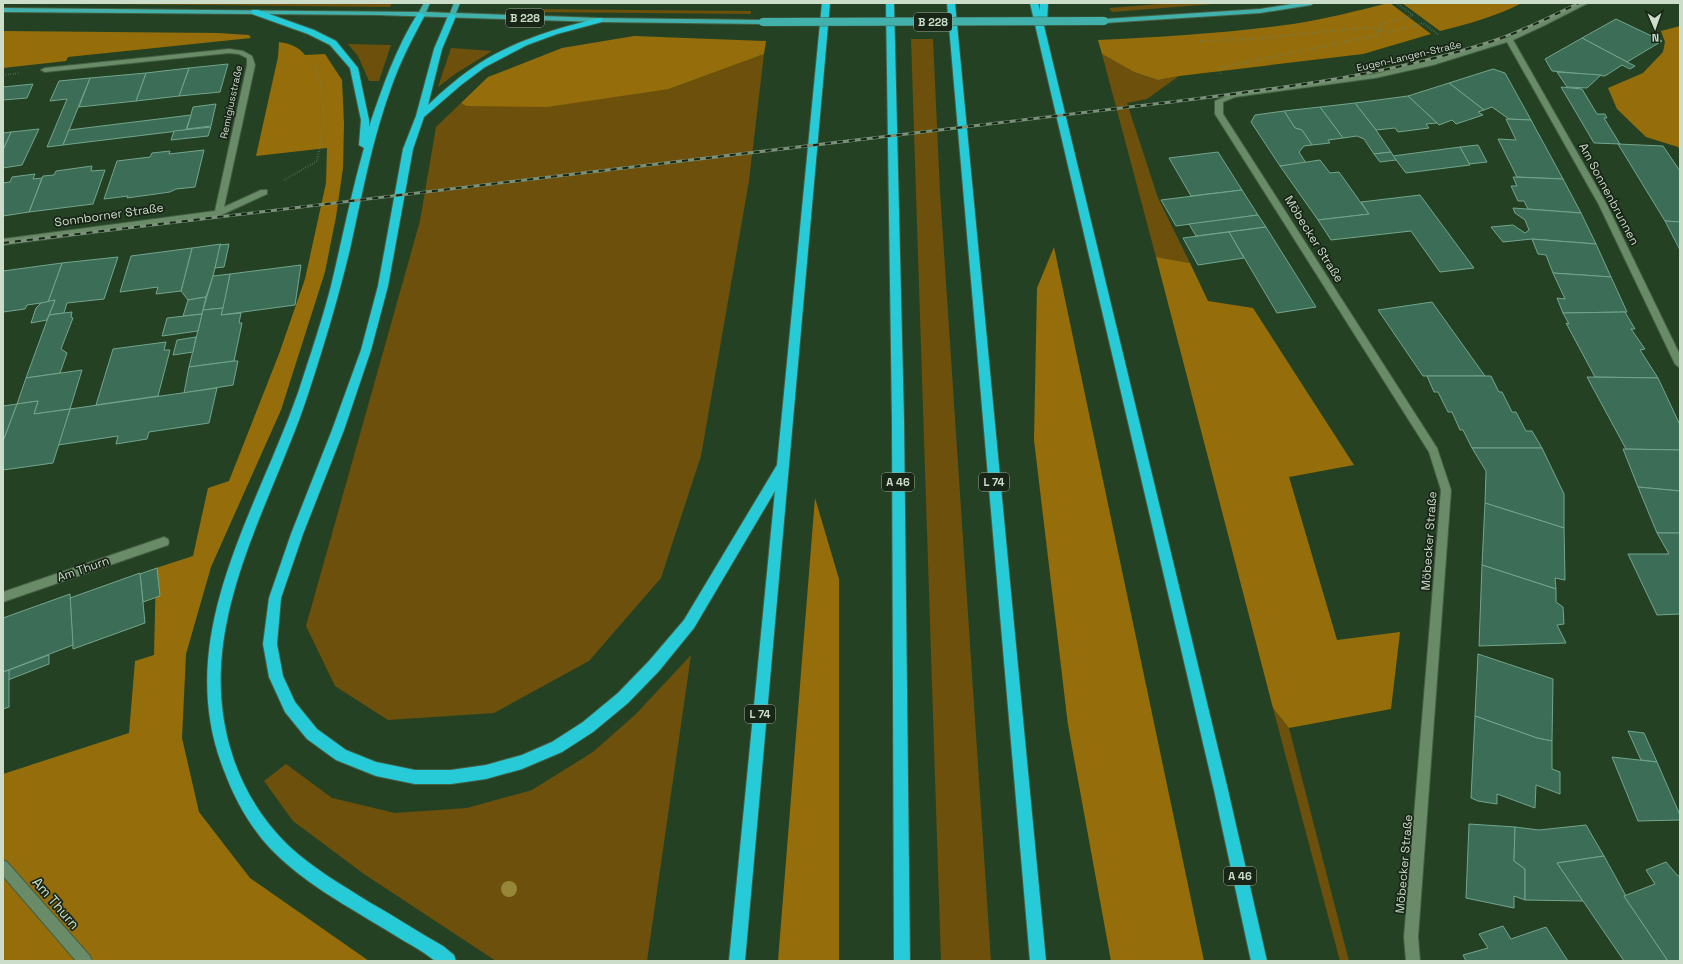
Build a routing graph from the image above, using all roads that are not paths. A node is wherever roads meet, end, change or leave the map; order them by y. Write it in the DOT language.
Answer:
graph roads {
  1 [pos="427,3"];
  2 [pos="457,3"];
  3 [pos="826,3"];
  4 [pos="890,3"];
  5 [pos="951,3"];
  6 [pos="1034,3"];
  7 [pos="1044,3"];
  8 [pos="1311,3"];
  9 [pos="1585,3"];
  10 [pos="3,10"];
  11 [pos="255,12"];
  12 [pos="422,15"];
  13 [pos="452,16"];
  14 [pos="599,20"];
  15 [pos="1042,38"];
  16 [pos="1508,39"];
  17 [pos="45,70"];
  18 [pos="1219,114"];
  19 [pos="420,116"];
  20 [pos="364,164"];
  21 [pos="264,192"];
  22 [pos="219,213"];
  23 [pos="3,242"];
  24 [pos="1680,364"];
  25 [pos="783,466"];
  26 [pos="164,542"];
  27 [pos="3,597"];
  28 [pos="3,866"];
  29 [pos="84,961"];
  30 [pos="448,961"];
  31 [pos="737,961"];
  32 [pos="902,961"];
  33 [pos="1038,961"];
  34 [pos="1259,961"];
  35 [pos="1413,961"];
  1 -- 12 [label="main road"];
  2 -- 13 [label="main road"];
  3 -- 25 [label="highway, L 74"];
  4 -- 32 [label="highway, A 46"];
  5 -- 33 [label="highway, L 74"];
  6 -- 15 [label="highway, A 46"];
  7 -- 15 [label="highway"];
  8 -- 14 [label="main road, B 228, bridge"];
  9 -- 16 [label="street, Eugen-Langen-Straße"];
  10 -- 11 [label="main road, B 228"];
  11 -- 12 [label="main road, B 228"];
  11 -- 20 [label="highway"];
  12 -- 13 [label="main road, B 228"];
  12 -- 20 [label="highway"];
  13 -- 14 [label="main road, B 228"];
  13 -- 19 [label="highway"];
  14 -- 19 [label="highway"];
  15 -- 34 [label="highway, A 46"];
  16 -- 18 [label="street, Eugen-Langen-Straße"];
  16 -- 24 [label="street, Am Sonnenbrunnen"];
  17 -- 22 [label="street, Remigiusstraße"];
  18 -- 35 [label="street, Möbecker Straße"];
  19 -- 25 [label="highway"];
  20 -- 30 [label="highway"];
  21 -- 22 [label="street"];
  22 -- 23 [label="street, Sonnborner Straße"];
  25 -- 31 [label="highway, L 74"];
  26 -- 27 [label="street, Am Thurn"];
  28 -- 29 [label="street, Am Thurn"];
}
